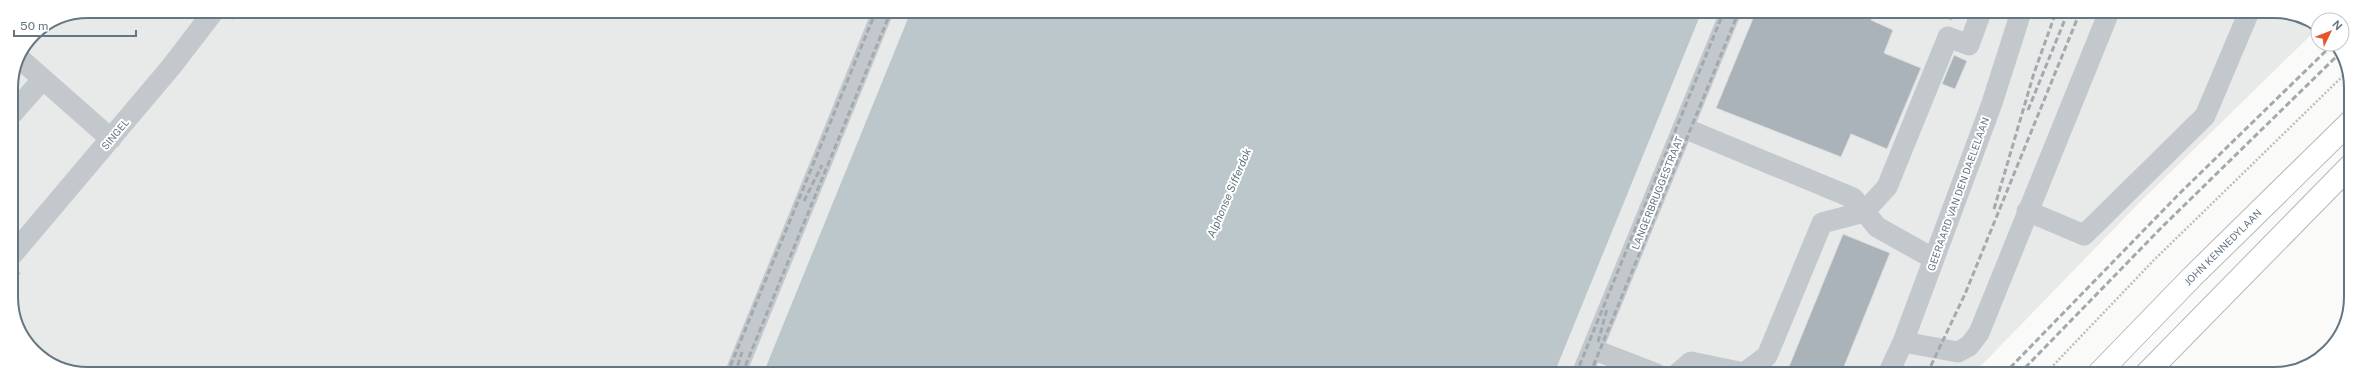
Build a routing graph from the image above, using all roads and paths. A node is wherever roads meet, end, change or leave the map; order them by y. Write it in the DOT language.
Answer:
graph roads {
  1 [pos="209,18"];
  2 [pos="880,18"];
  3 [pos="1729,18"];
  4 [pos="1979,18"];
  5 [pos="2019,18"];
  6 [pos="2107,18"];
  7 [pos="2246,18"];
  8 [pos="23,61"];
  9 [pos="2343,75"];
  10 [pos="43,79"];
  11 [pos="18,107"];
  12 [pos="1684,128"];
  13 [pos="2344,128"];
  14 [pos="110,139"];
  15 [pos="2344,172"];
  16 [pos="2027,211"];
  17 [pos="1864,212"];
  18 [pos="18,248"];
  19 [pos="1934,259"];
  20 [pos="1903,342"];
  21 [pos="1592,349"];
  22 [pos="738,367"];
  23 [pos="1585,367"];
  24 [pos="1639,367"];
  25 [pos="1685,367"];
  26 [pos="1715,367"];
  27 [pos="1752,367"];
  28 [pos="1891,367"];
  29 [pos="2052,367"];
  30 [pos="2105,367"];
  31 [pos="2153,367"];
  1 -- 14 [label="street, SINGEL"];
  2 -- 22 [label="street"];
  3 -- 12 [label="street, LANGERBRUGGESTRAAT"];
  4 -- 17 [label="street"];
  5 -- 19 [label="street, GEERAARD VAN DEN DAELELAAN"];
  6 -- 16 [label="street"];
  7 -- 16 [label="street"];
  8 -- 10 [label="street"];
  9 -- 29 [label="path"];
  10 -- 11 [label="street"];
  10 -- 14 [label="street"];
  12 -- 17 [label="street"];
  12 -- 21 [label="street, LANGERBRUGGESTRAAT"];
  13 -- 30 [label="highway, JOHN KENNEDYLAAN"];
  14 -- 18 [label="street, SINGEL"];
  15 -- 31 [label="highway"];
  16 -- 20 [label="street"];
  17 -- 19 [label="street"];
  17 -- 27 [label="street"];
  19 -- 20 [label="street, GEERAARD VAN DEN DAELELAAN"];
  20 -- 28 [label="street, GEERAARD VAN DEN DAELELAAN"];
  21 -- 23 [label="street, LANGERBRUGGESTRAAT"];
  21 -- 24 [label="street"];
  25 -- 26 [label="street"];
}
